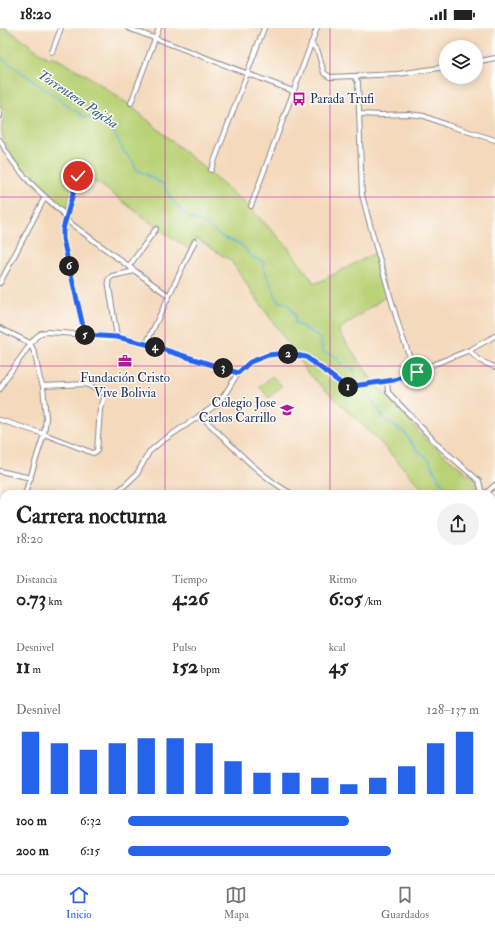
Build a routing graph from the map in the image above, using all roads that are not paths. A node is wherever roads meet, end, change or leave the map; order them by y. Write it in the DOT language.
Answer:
graph roads {
  1 [pos="61,28"];
  2 [pos="128,28"];
  3 [pos="159,28"];
  4 [pos="264,28"];
  5 [pos="317,28"];
  6 [pos="155,39"];
  7 [pos="311,43"];
  8 [pos="52,52"];
  9 [pos="495,58"];
  10 [pos="483,61"];
  11 [pos="439,68"];
  12 [pos="247,74"];
  13 [pos="354,76"];
  14 [pos="293,91"];
  15 [pos="131,103"];
  16 [pos="360,114"];
  17 [pos="0,140"];
  18 [pos="495,140"];
  19 [pos="211,170"];
  20 [pos="78,176"];
  21 [pos="45,197"];
  22 [pos="252,206"];
  23 [pos="66,220"];
  24 [pos="156,229"];
  25 [pos="195,241"];
  26 [pos="129,266"];
  27 [pos="135,271"];
  28 [pos="0,283"];
  29 [pos="169,296"];
  30 [pos="0,328"];
  31 [pos="85,335"];
  32 [pos="495,336"];
  33 [pos="117,337"];
  34 [pos="30,343"];
  35 [pos="146,344"];
  36 [pos="470,350"];
  37 [pos="495,368"];
  38 [pos="417,372"];
  39 [pos="238,373"];
  40 [pos="387,381"];
  41 [pos="43,386"];
  42 [pos="0,388"];
  43 [pos="200,415"];
  44 [pos="0,420"];
  45 [pos="44,434"];
  46 [pos="0,471"];
  47 [pos="31,478"];
  48 [pos="26,490"];
  49 [pos="119,490"];
  50 [pos="285,490"];
  51 [pos="483,490"];
  1 -- 8 [label="street"];
  2 -- 6 [label="street"];
  3 -- 6 [label="street"];
  4 -- 12 [label="street"];
  5 -- 7 [label="street"];
  6 -- 12 [label="street"];
  6 -- 15 [label="street"];
  7 -- 13 [label="street"];
  7 -- 14 [label="street"];
  9 -- 10 [label="street"];
  11 -- 13 [label="street"];
  12 -- 14 [label="street"];
  12 -- 19 [label="street"];
  13 -- 16 [label="street"];
  14 -- 22 [label="street"];
  16 -- 18 [label="street"];
  16 -- 38 [label="street"];
  17 -- 21 [label="street"];
  20 -- 23 [label="street"];
  21 -- 23 [label="street"];
  21 -- 28 [label="street"];
  23 -- 26 [label="street"];
  23 -- 31 [label="street"];
  24 -- 26 [label="street"];
  25 -- 29 [label="street"];
  26 -- 27 [label="street"];
  27 -- 29 [label="street"];
  27 -- 33 [label="street"];
  29 -- 35 [label="street"];
  30 -- 34 [label="street"];
  31 -- 33 [label="street"];
  31 -- 34 [label="street"];
  32 -- 36 [label="street"];
  33 -- 35 [label="street"];
  34 -- 41 [label="street"];
  34 -- 42 [label="street"];
  35 -- 39 [label="street"];
  36 -- 37 [label="street"];
  36 -- 38 [label="street"];
  38 -- 40 [label="street"];
  39 -- 40 [label="street"];
  39 -- 43 [label="street"];
  40 -- 51 [label="street"];
  41 -- 45 [label="street"];
  41 -- 45 [label="street"];
  43 -- 49 [label="street"];
  43 -- 50 [label="street"];
  44 -- 45 [label="street"];
  45 -- 47 [label="street"];
  46 -- 47 [label="street"];
  47 -- 48 [label="street"];
}
